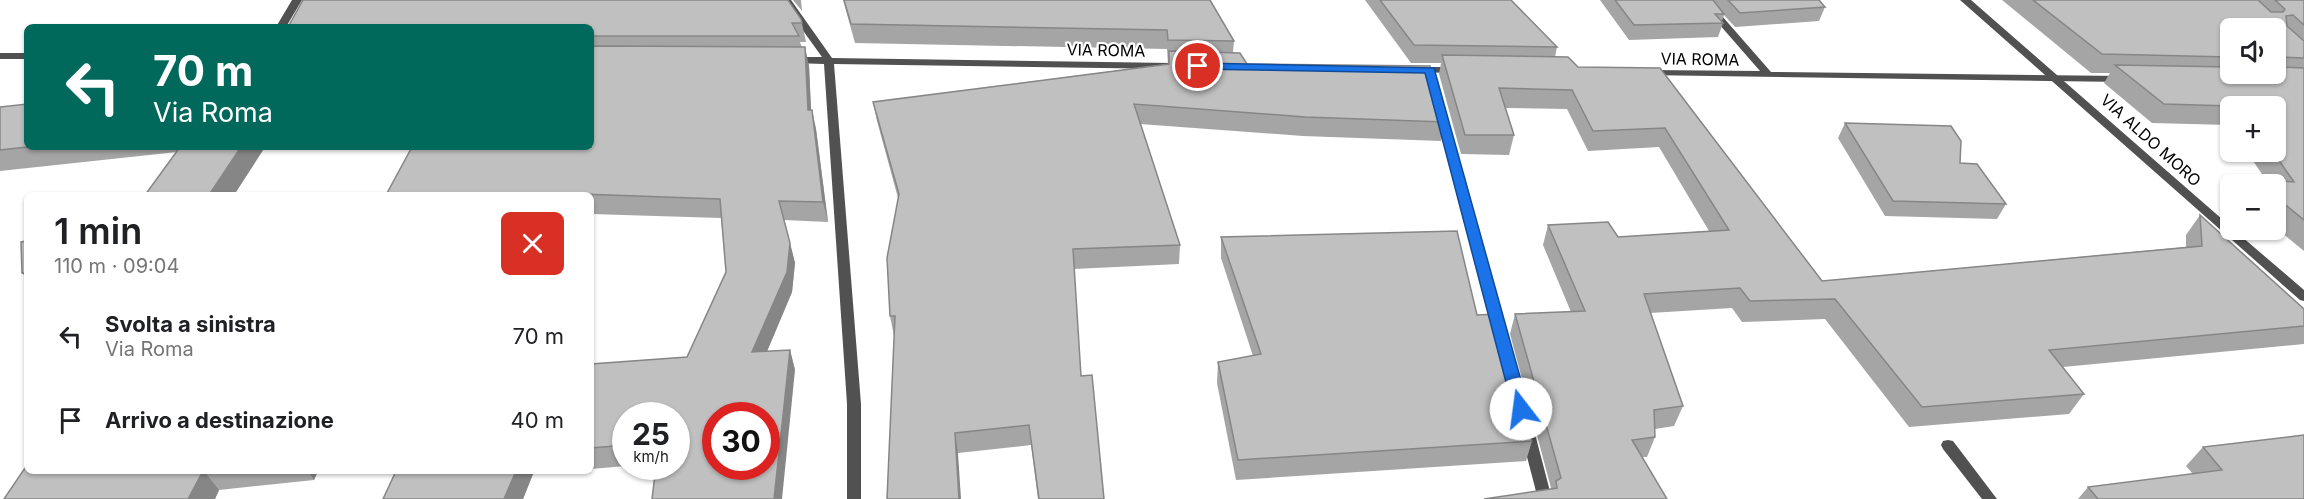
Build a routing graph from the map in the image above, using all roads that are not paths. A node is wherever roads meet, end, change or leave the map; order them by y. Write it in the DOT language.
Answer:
graph roads {
  1 [pos="297,0"];
  2 [pos="786,0"];
  3 [pos="1703,0"];
  4 [pos="1965,0"];
  5 [pos="283,24"];
  6 [pos="0,56"];
  7 [pos="24,56"];
  8 [pos="781,60"];
  9 [pos="828,60"];
  10 [pos="1182,66"];
  11 [pos="1406,70"];
  12 [pos="1464,70"];
  13 [pos="1638,73"];
  14 [pos="1768,74"];
  15 [pos="2058,78"];
  16 [pos="2140,80"];
  17 [pos="1433,81"];
  18 [pos="2304,297"];
  19 [pos="1503,341"];
  20 [pos="1524,420"];
  21 [pos="1948,445"];
  22 [pos="854,499"];
  23 [pos="1545,499"];
  24 [pos="1990,499"];
  1 -- 5 [label="street"];
  2 -- 9 [label="street"];
  3 -- 14 [label="street"];
  4 -- 15 [label="street, VIA ALDO MORO"];
  6 -- 7 [label="street"];
  8 -- 9 [label="street, VIA ROMA"];
  9 -- 10 [label="street, VIA ROMA"];
  9 -- 22 [label="street"];
  11 -- 17 [label="street"];
  12 -- 17 [label="street"];
  13 -- 14 [label="street, VIA ROMA"];
  14 -- 15 [label="street, VIA ROMA"];
  15 -- 16 [label="street, VIA ROMA"];
  15 -- 18 [label="street, VIA ALDO MORO"];
  17 -- 19 [label="street"];
  20 -- 23 [label="street"];
  21 -- 24 [label="street"];
}
